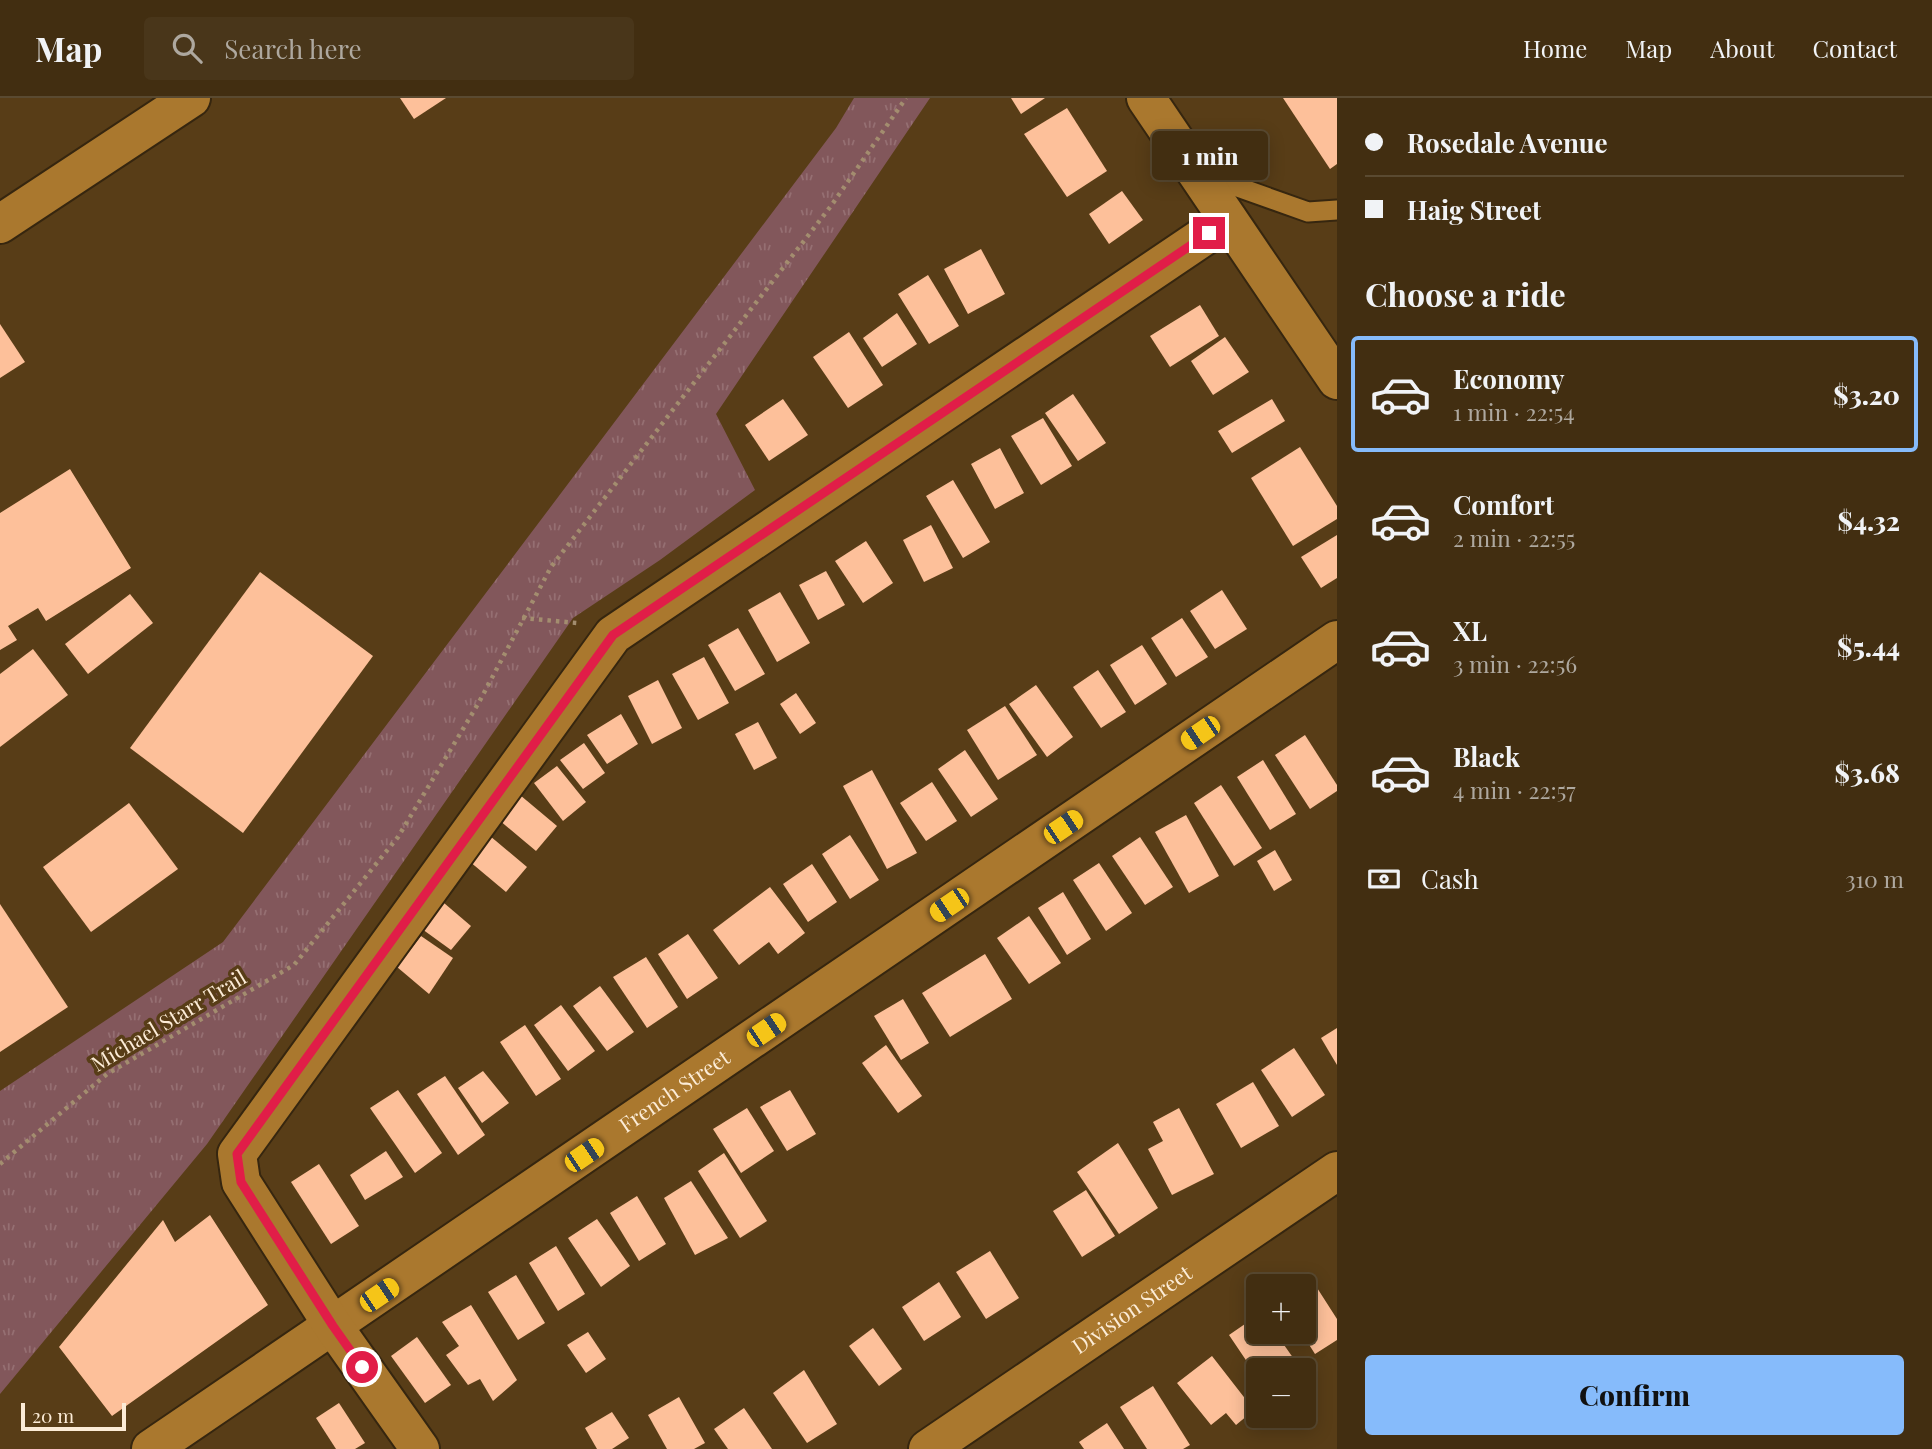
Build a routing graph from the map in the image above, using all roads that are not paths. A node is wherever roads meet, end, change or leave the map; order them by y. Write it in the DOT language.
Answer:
graph roads {
  1 [pos="191,98"];
  2 [pos="1146,98"];
  3 [pos="1197,173"];
  4 [pos="1337,210"];
  5 [pos="1228,220"];
  6 [pos="0,224"];
  7 [pos="1337,380"];
  8 [pos="1337,640"];
  9 [pos="1337,1171"];
  10 [pos="333,1326"];
  11 [pos="150,1449"];
  12 [pos="420,1449"];
  13 [pos="928,1449"];
  1 -- 6 [label="street"];
  2 -- 3 [label="street"];
  3 -- 4 [label="lane"];
  3 -- 5 [label="street"];
  5 -- 7 [label="street"];
  5 -- 10 [label="street"];
  8 -- 10 [label="street, French Street"];
  9 -- 13 [label="street, Division Street"];
  10 -- 11 [label="street, French Street"];
  10 -- 12 [label="street"];
}
